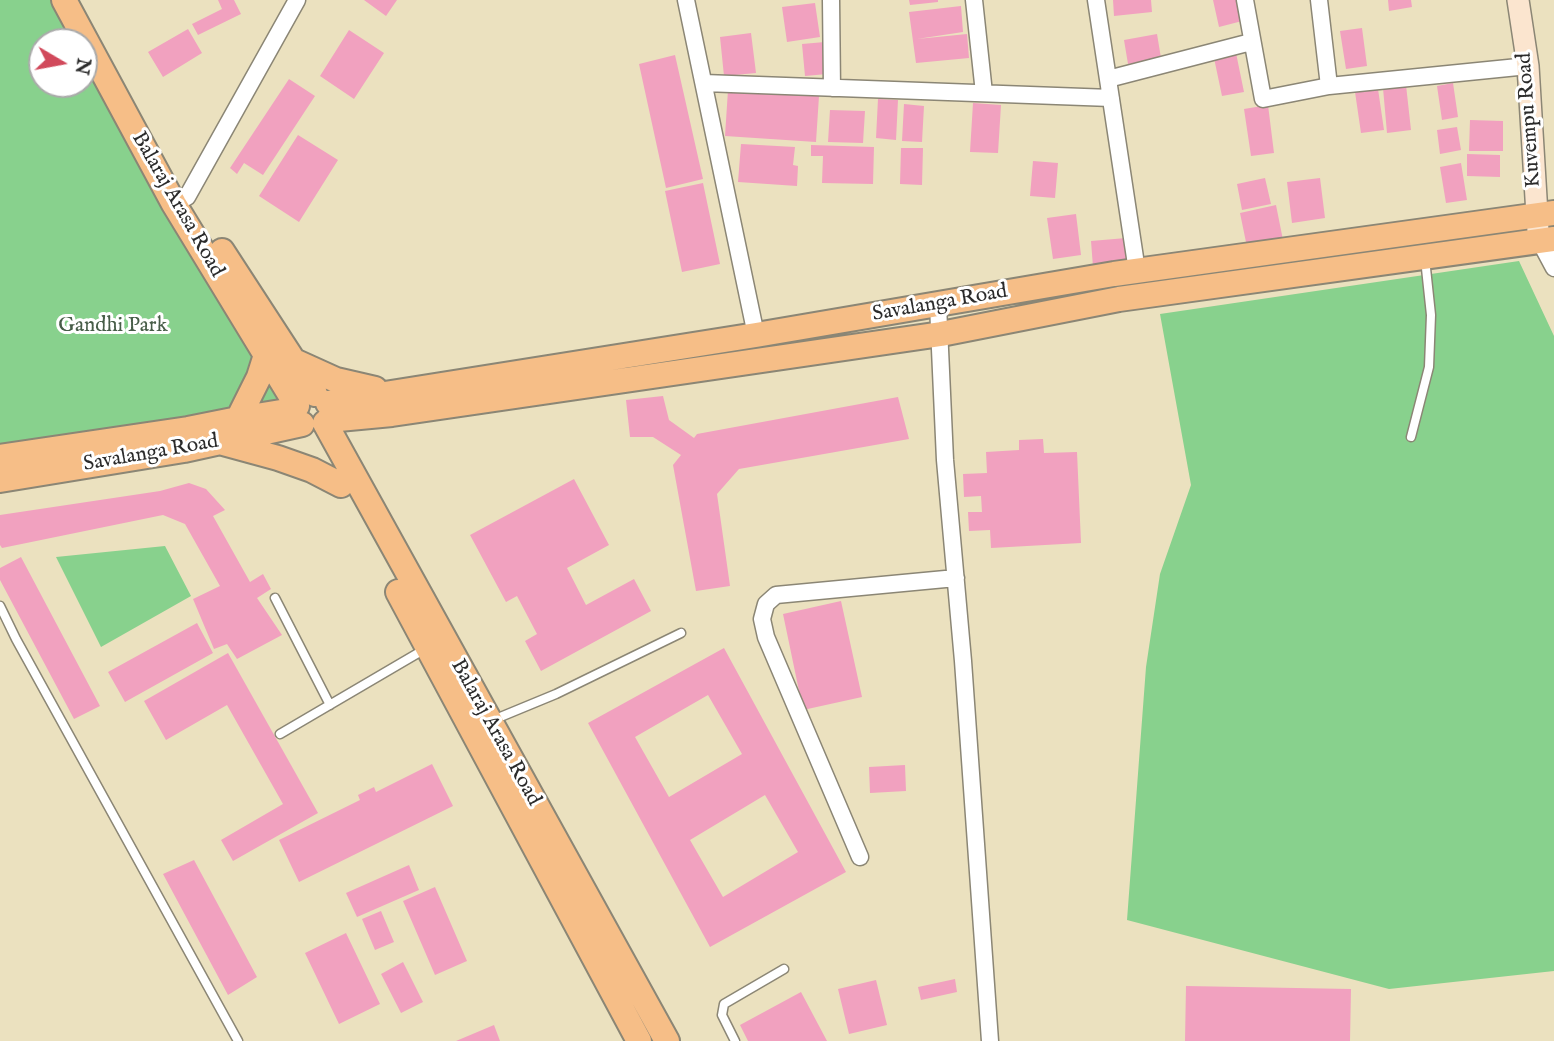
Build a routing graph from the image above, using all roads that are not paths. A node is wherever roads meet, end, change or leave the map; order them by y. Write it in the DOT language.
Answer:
graph roads {
  1 [pos="64,0"];
  2 [pos="80,0"];
  3 [pos="297,0"];
  4 [pos="686,0"];
  5 [pos="831,0"];
  6 [pos="974,0"];
  7 [pos="1096,0"];
  8 [pos="1245,0"];
  9 [pos="1319,0"];
  10 [pos="1518,0"];
  11 [pos="1251,42"];
  12 [pos="1528,66"];
  13 [pos="1108,79"];
  14 [pos="704,83"];
  15 [pos="1329,86"];
  16 [pos="832,88"];
  17 [pos="984,93"];
  18 [pos="1111,98"];
  19 [pos="180,200"];
  20 [pos="1545,214"];
  21 [pos="1422,231"];
  22 [pos="1547,239"];
  23 [pos="1425,256"];
  24 [pos="1554,268"];
  25 [pos="1137,271"];
  26 [pos="938,305"];
  27 [pos="941,334"];
  28 [pos="756,335"];
  29 [pos="266,355"];
  30 [pos="294,361"];
  31 [pos="397,392"];
  32 [pos="312,413"];
  33 [pos="238,419"];
  34 [pos="1411,437"];
  35 [pos="220,442"];
  36 [pos="0,457"];
  37 [pos="0,480"];
  38 [pos="341,485"];
  39 [pos="956,578"];
  40 [pos="275,598"];
  41 [pos="0,606"];
  42 [pos="681,633"];
  43 [pos="428,648"];
  44 [pos="330,705"];
  45 [pos="489,722"];
  46 [pos="280,734"];
  47 [pos="860,856"];
  48 [pos="784,969"];
  49 [pos="238,1041"];
  50 [pos="639,1041"];
  51 [pos="667,1041"];
  52 [pos="735,1041"];
  53 [pos="989,1041"];
  1 -- 19 [label="main road, Balaraj Arasa Road"];
  2 -- 19 [label="main road"];
  3 -- 19 [label="street"];
  4 -- 14 [label="street"];
  5 -- 16 [label="street"];
  6 -- 17 [label="street"];
  7 -- 13 [label="street"];
  8 -- 11 [label="street"];
  9 -- 15 [label="street"];
  10 -- 12 [label="main road, Kuvempu Road"];
  11 -- 13 [label="street"];
  11 -- 15 [label="street"];
  12 -- 15 [label="street"];
  12 -- 20 [label="main road, Kuvempu Road"];
  13 -- 18 [label="street"];
  14 -- 16 [label="street"];
  14 -- 28 [label="street"];
  16 -- 17 [label="street"];
  17 -- 18 [label="street"];
  18 -- 25 [label="street"];
  19 -- 29 [label="main road, Balaraj Arasa Road"];
  19 -- 30 [label="main road"];
  20 -- 21 [label="main road, Savalanga Road"];
  20 -- 22 [label="main road, Kuvempu Road"];
  21 -- 23 [label="lane"];
  21 -- 25 [label="main road, Savalanga Road"];
  22 -- 23 [label="main road, Savalanga Road"];
  22 -- 24 [label="street"];
  23 -- 27 [label="main road, Savalanga Road"];
  23 -- 34 [label="lane"];
  25 -- 26 [label="main road, Savalanga Road"];
  26 -- 27 [label="street"];
  26 -- 28 [label="main road, Savalanga Road"];
  27 -- 32 [label="main road, Savalanga Road"];
  27 -- 39 [label="street"];
  28 -- 31 [label="main road, Savalanga Road"];
  29 -- 32 [label="main road, Balaraj Arasa Road"];
  29 -- 33 [label="main road"];
  30 -- 31 [label="main road"];
  30 -- 32 [label="main road"];
  31 -- 32 [label="main road, Savalanga Road"];
  32 -- 33 [label="main road, Savalanga Road"];
  32 -- 35 [label="main road, Savalanga Road"];
  32 -- 38 [label="main road, Balaraj Arasa Road"];
  32 -- 45 [label="main road, Balaraj Arasa Road"];
  33 -- 36 [label="main road, Savalanga Road"];
  35 -- 37 [label="main road, Savalanga Road"];
  35 -- 38 [label="main road"];
  38 -- 43 [label="main road, Balaraj Arasa Road"];
  39 -- 47 [label="street"];
  39 -- 53 [label="street"];
  40 -- 44 [label="lane"];
  41 -- 49 [label="lane"];
  42 -- 45 [label="lane"];
  43 -- 44 [label="lane"];
  43 -- 50 [label="main road, Balaraj Arasa Road"];
  44 -- 46 [label="lane"];
  45 -- 51 [label="main road, Balaraj Arasa Road"];
  48 -- 52 [label="lane"];
}
